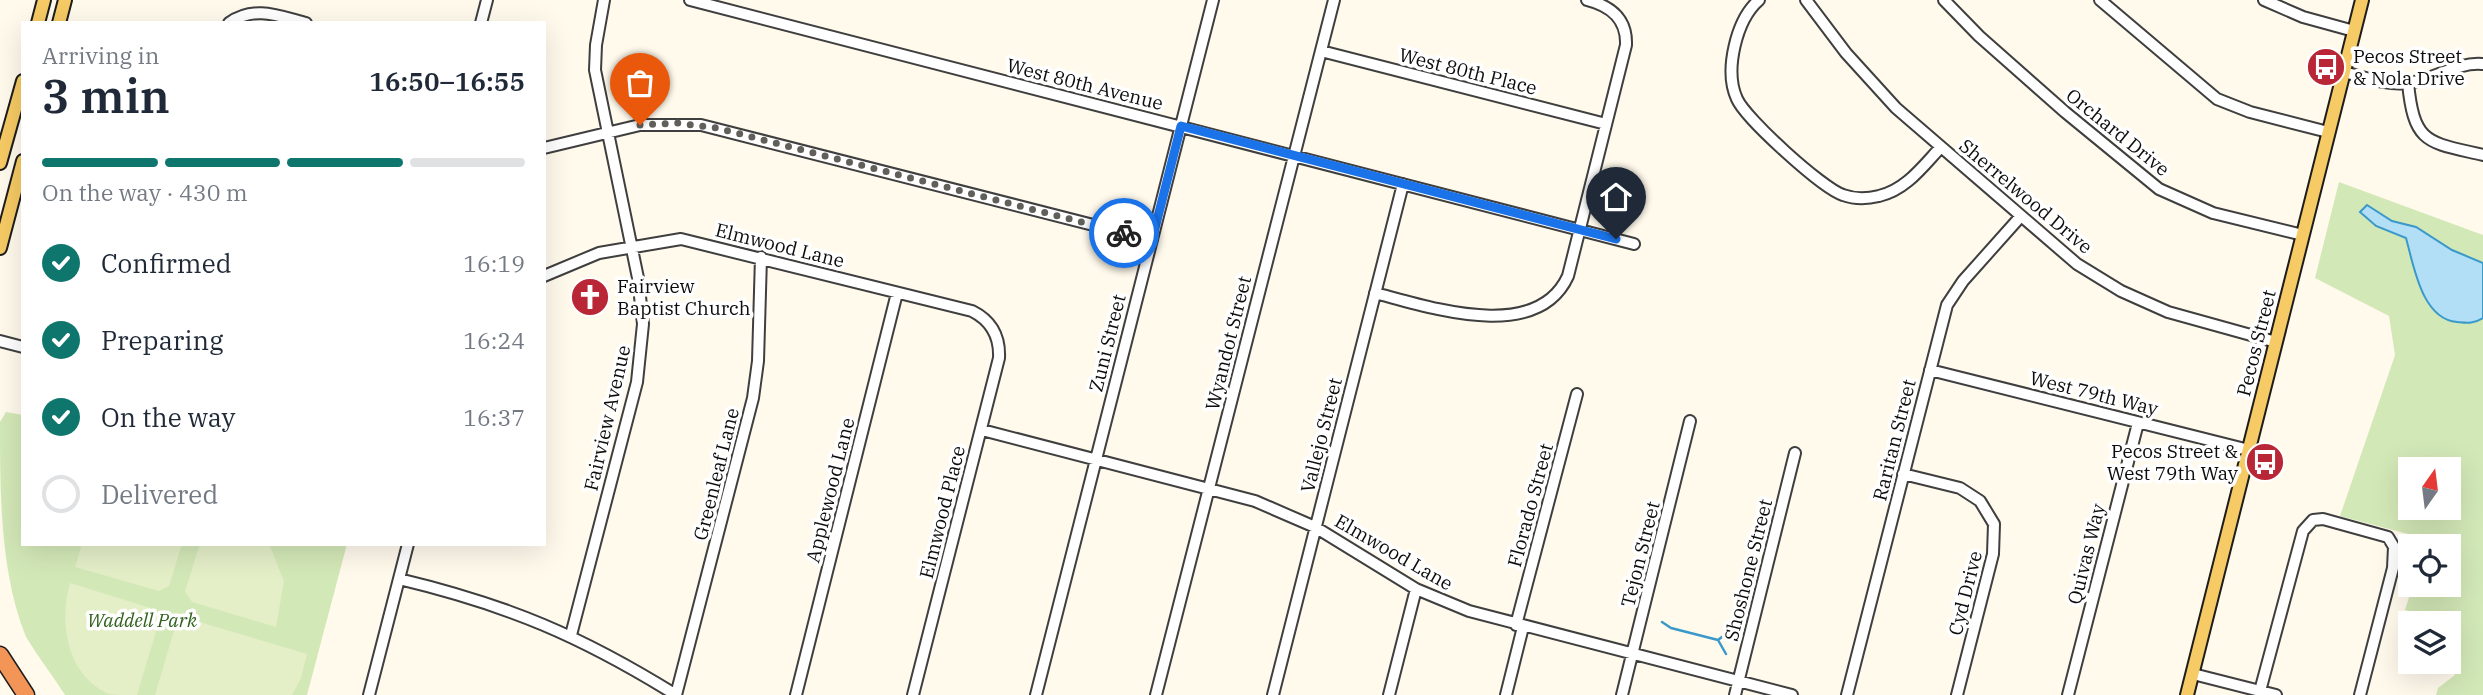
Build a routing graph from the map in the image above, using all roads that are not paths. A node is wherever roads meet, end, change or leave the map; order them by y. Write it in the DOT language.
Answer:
graph roads {
  1 [pos="44,0"];
  2 [pos="65,0"];
  3 [pos="487,0"];
  4 [pos="604,0"];
  5 [pos="690,0"];
  6 [pos="1213,0"];
  7 [pos="1334,0"];
  8 [pos="1587,0"];
  9 [pos="1759,0"];
  10 [pos="1806,0"];
  11 [pos="1944,0"];
  12 [pos="2100,0"];
  13 [pos="2264,0"];
  14 [pos="2361,0"];
  15 [pos="39,21"];
  16 [pos="60,21"];
  17 [pos="233,21"];
  18 [pos="298,21"];
  19 [pos="482,21"];
  20 [pos="2354,31"];
  21 [pos="1321,51"];
  22 [pos="2483,64"];
  23 [pos="2344,72"];
  24 [pos="2408,83"];
  25 [pos="21,88"];
  26 [pos="1606,124"];
  27 [pos="1181,126"];
  28 [pos="606,132"];
  29 [pos="2328,132"];
  30 [pos="546,147"];
  31 [pos="1941,147"];
  32 [pos="1294,155"];
  33 [pos="2483,155"];
  34 [pos="0,163"];
  35 [pos="21,168"];
  36 [pos="1403,184"];
  37 [pos="2021,216"];
  38 [pos="1580,229"];
  39 [pos="2302,236"];
  40 [pos="1152,240"];
  41 [pos="1634,243"];
  42 [pos="632,245"];
  43 [pos="0,248"];
  44 [pos="761,257"];
  45 [pos="546,275"];
  46 [pos="897,293"];
  47 [pos="1375,293"];
  48 [pos="998,338"];
  49 [pos="0,341"];
  50 [pos="2276,342"];
  51 [pos="21,346"];
  52 [pos="1930,370"];
  53 [pos="1577,394"];
  54 [pos="1690,421"];
  55 [pos="2138,423"];
  56 [pos="982,430"];
  57 [pos="2249,450"];
  58 [pos="1795,453"];
  59 [pos="1096,459"];
  60 [pos="1903,474"];
  61 [pos="1209,488"];
  62 [pos="1315,527"];
  63 [pos="407,546"];
  64 [pos="399,579"];
  65 [pos="1416,589"];
  66 [pos="1520,626"];
  67 [pos="571,635"];
  68 [pos="1633,654"];
  69 [pos="0,656"];
  70 [pos="2193,674"];
  71 [pos="1739,681"];
  72 [pos="2260,691"];
  73 [pos="370,693"];
  74 [pos="26,695"];
  75 [pos="384,695"];
  76 [pos="676,695"];
  77 [pos="796,695"];
  78 [pos="913,695"];
  79 [pos="1036,695"];
  80 [pos="1156,695"];
  81 [pos="1273,695"];
  82 [pos="1389,695"];
  83 [pos="1506,695"];
  84 [pos="1622,695"];
  85 [pos="1735,695"];
  86 [pos="1792,695"];
  87 [pos="1847,695"];
  88 [pos="1957,695"];
  89 [pos="2068,695"];
  90 [pos="2188,695"];
  91 [pos="2276,695"];
  92 [pos="2360,695"];
  1 -- 15 [label="main road"];
  2 -- 16 [label="main road"];
  3 -- 19 [label="street"];
  4 -- 28 [label="street, Fairview Avenue"];
  5 -- 27 [label="street, West 80th Avenue"];
  6 -- 27 [label="street, Zuni Street"];
  7 -- 21 [label="street, Wyandot Street"];
  8 -- 26 [label="street"];
  9 -- 31 [label="street"];
  10 -- 31 [label="street, Sherrelwood Drive"];
  11 -- 39 [label="street, Orchard Drive"];
  12 -- 29 [label="street"];
  13 -- 20 [label="street"];
  14 -- 20 [label="main road, Pecos Street"];
  17 -- 18 [label="street"];
  20 -- 23 [label="main road, Pecos Street"];
  21 -- 26 [label="street, West 80th Place"];
  21 -- 32 [label="street, Wyandot Street"];
  22 -- 24 [label="street"];
  23 -- 24 [label="street"];
  23 -- 29 [label="main road, Pecos Street"];
  24 -- 33 [label="street"];
  25 -- 34 [label="main road"];
  26 -- 38 [label="street"];
  27 -- 32 [label="street, West 80th Avenue"];
  27 -- 40 [label="street, Zuni Street"];
  28 -- 30 [label="street"];
  28 -- 40 [label="street"];
  28 -- 42 [label="street, Fairview Avenue"];
  29 -- 39 [label="main road, Pecos Street"];
  31 -- 37 [label="street, Sherrelwood Drive"];
  32 -- 36 [label="street, West 80th Avenue"];
  32 -- 61 [label="street, Wyandot Street"];
  35 -- 43 [label="main road"];
  36 -- 38 [label="street, West 80th Avenue"];
  36 -- 47 [label="street, Vallejo Street"];
  37 -- 50 [label="street, Sherrelwood Drive"];
  37 -- 52 [label="street, Raritan Street"];
  38 -- 41 [label="street, West 80th Avenue"];
  38 -- 47 [label="street"];
  39 -- 50 [label="main road, Pecos Street"];
  40 -- 59 [label="street, Zuni Street"];
  42 -- 44 [label="street, Elmwood Lane"];
  42 -- 45 [label="street, Elmwood Lane"];
  42 -- 67 [label="street, Fairview Avenue"];
  44 -- 46 [label="street, Elmwood Lane"];
  44 -- 76 [label="street, Greenleaf Lane"];
  46 -- 48 [label="street, Elmwood Lane"];
  46 -- 77 [label="street, Applewood Lane"];
  47 -- 62 [label="street, Vallejo Street"];
  48 -- 56 [label="street, Elmwood Place"];
  49 -- 51 [label="street"];
  50 -- 57 [label="main road, Pecos Street"];
  52 -- 55 [label="street, West 79th Way"];
  52 -- 60 [label="street, Raritan Street"];
  53 -- 66 [label="street, Florado Street"];
  54 -- 68 [label="street, Tejon Street"];
  55 -- 57 [label="street, West 79th Way"];
  55 -- 89 [label="street, Quivas Way"];
  56 -- 59 [label="street, Elmwood Lane"];
  56 -- 78 [label="street, Elmwood Place"];
  57 -- 70 [label="main road, Pecos Street"];
  58 -- 71 [label="street, Shoshone Street"];
  59 -- 61 [label="street, Elmwood Lane"];
  59 -- 79 [label="street, Zuni Street"];
  60 -- 87 [label="street, Raritan Street"];
  60 -- 88 [label="street, Cyd Drive"];
  61 -- 62 [label="street, Elmwood Lane"];
  61 -- 80 [label="street, Wyandot Street"];
  62 -- 65 [label="street, Elmwood Lane"];
  62 -- 81 [label="street, Vallejo Street"];
  63 -- 64 [label="street"];
  64 -- 67 [label="street"];
  64 -- 73 [label="street"];
  65 -- 66 [label="street, Elmwood Lane"];
  65 -- 82 [label="street"];
  66 -- 68 [label="street, Elmwood Lane"];
  66 -- 83 [label="street, Florado Street"];
  67 -- 76 [label="street"];
  68 -- 71 [label="street, Elmwood Lane"];
  68 -- 84 [label="street, Tejon Street"];
  69 -- 74 [label="highway"];
  70 -- 72 [label="street"];
  70 -- 90 [label="main road, Pecos Street"];
  71 -- 85 [label="street, Shoshone Street"];
  71 -- 86 [label="street, Elmwood Lane"];
  72 -- 91 [label="street"];
  72 -- 92 [label="street"];
  73 -- 75 [label="street"];
}
